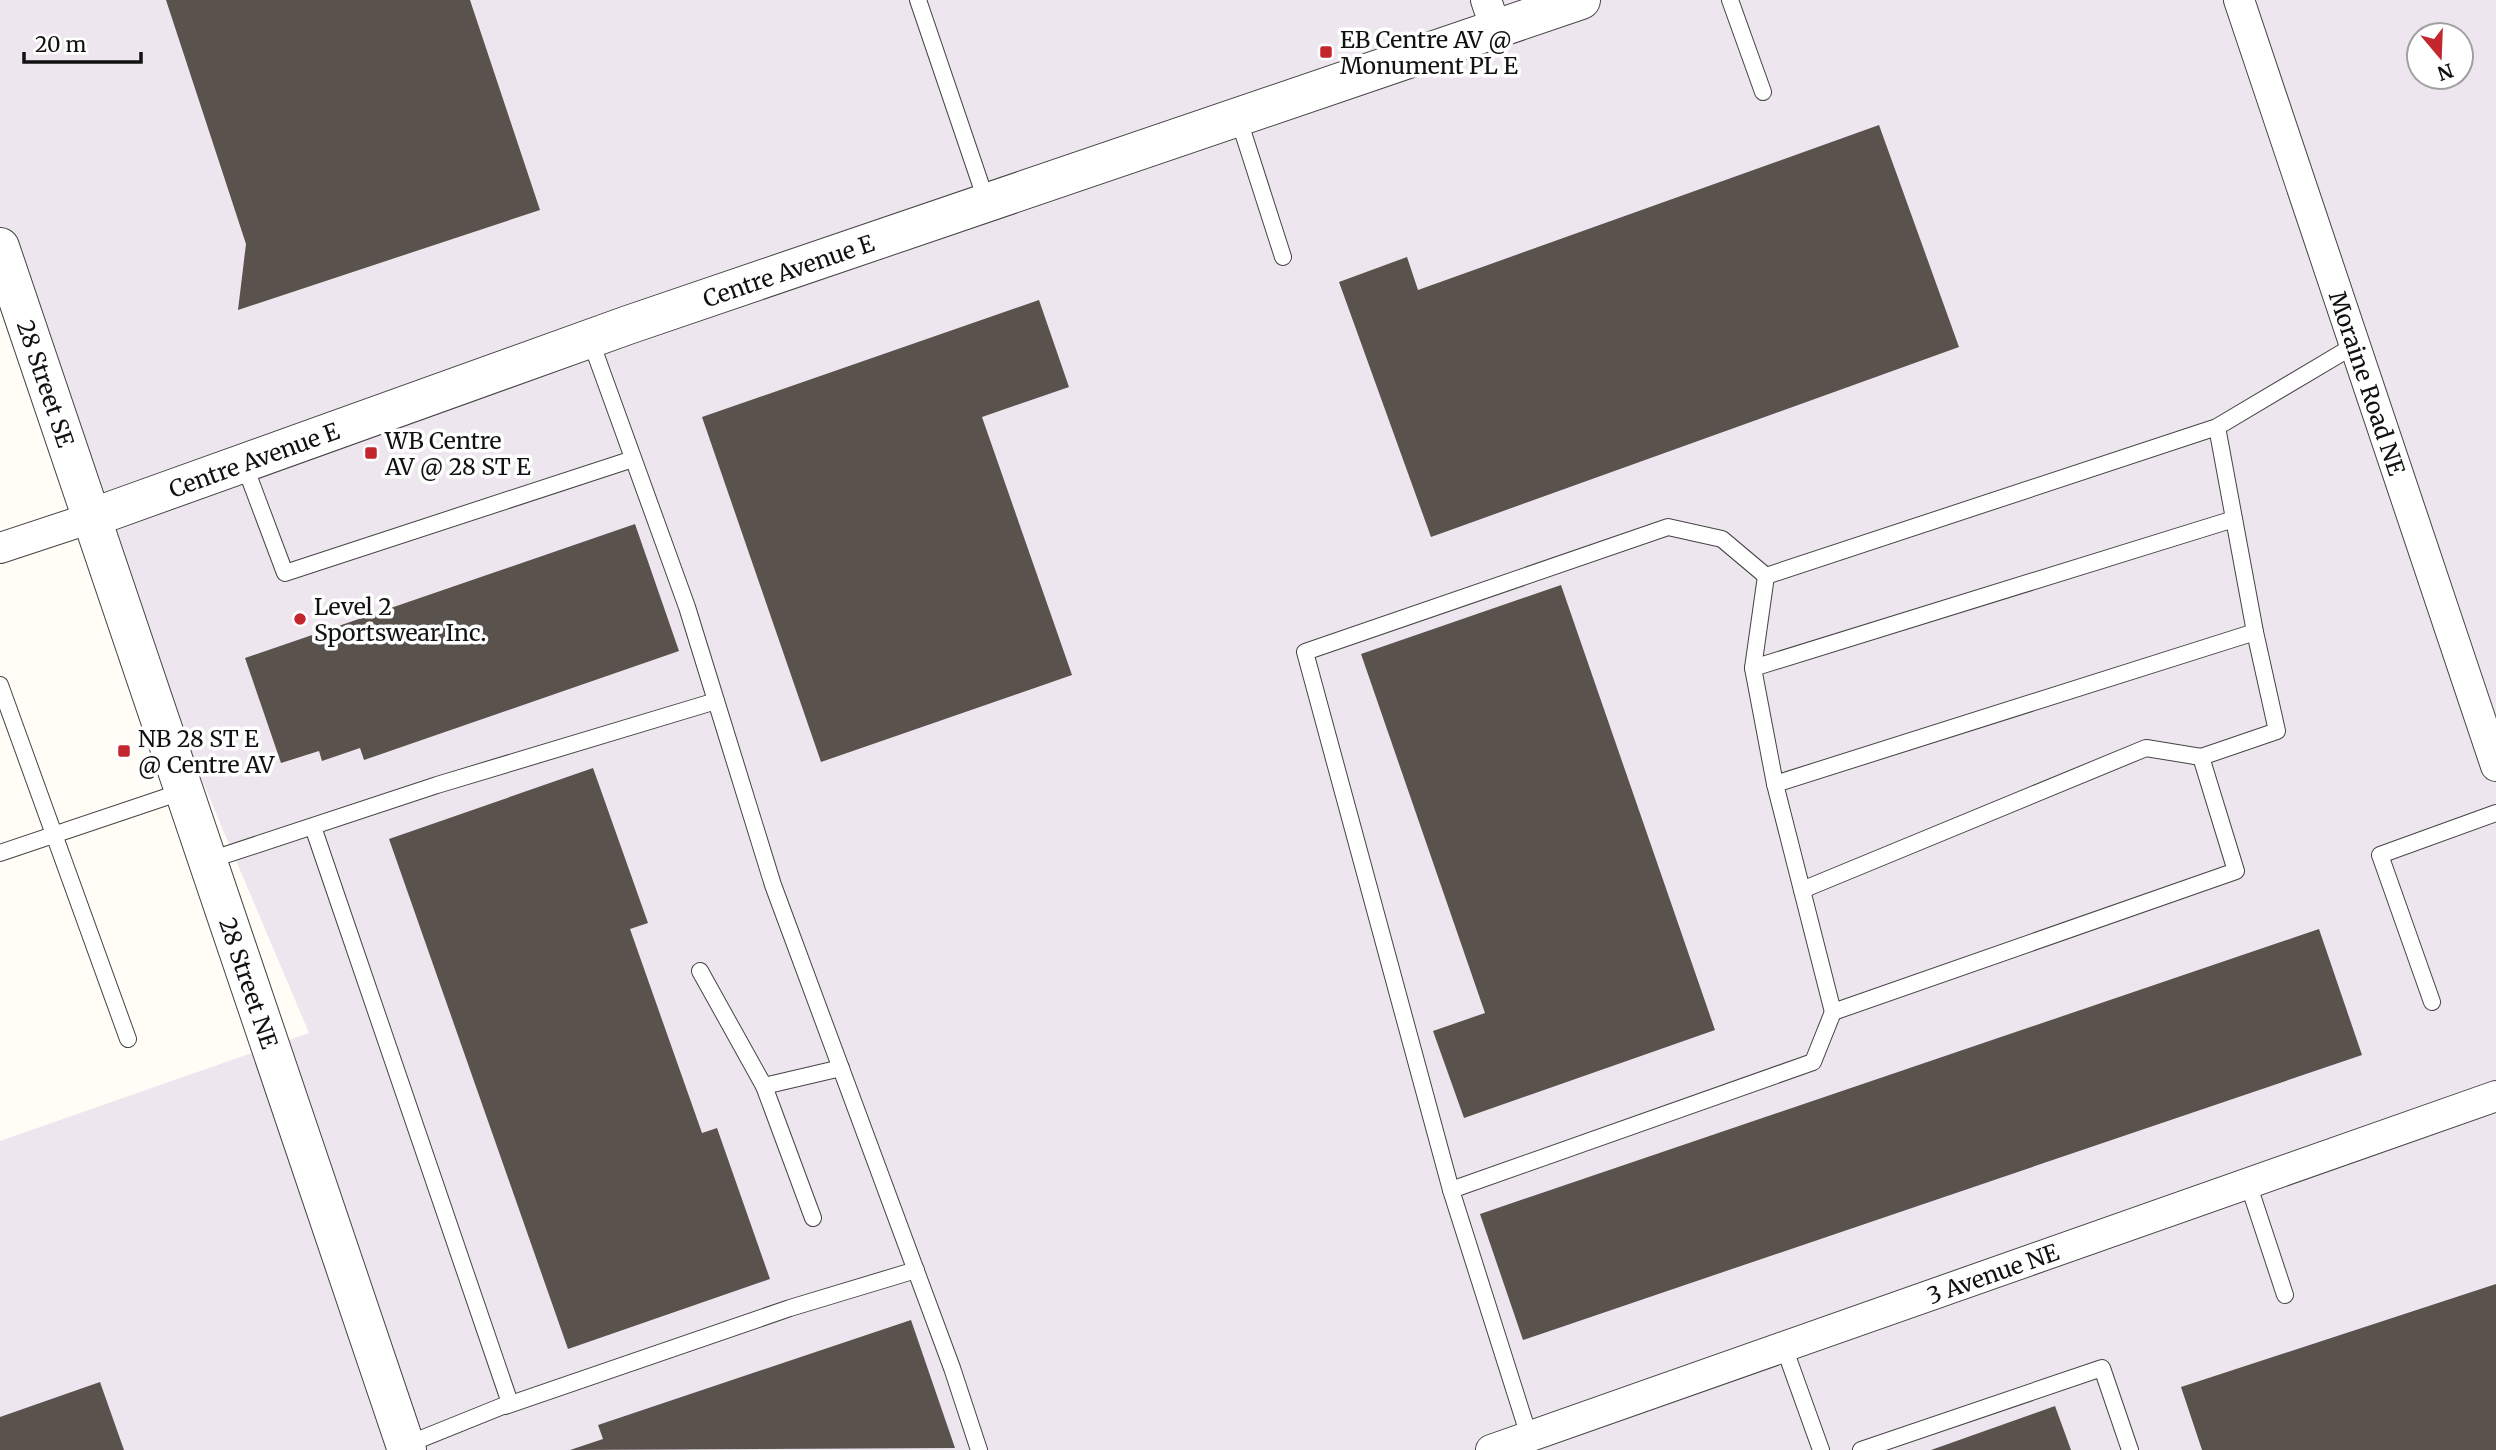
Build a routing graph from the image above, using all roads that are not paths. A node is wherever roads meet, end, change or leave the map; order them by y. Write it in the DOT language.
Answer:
graph roads {
  1 [pos="918,0"];
  2 [pos="1581,0"];
  3 [pos="1730,0"];
  4 [pos="2239,0"];
  5 [pos="1491,15"];
  6 [pos="1763,92"];
  7 [pos="1238,117"];
  8 [pos="987,203"];
  9 [pos="0,247"];
  10 [pos="1283,257"];
  11 [pos="589,339"];
  12 [pos="2355,345"];
  13 [pos="2217,427"];
  14 [pos="633,459"];
  15 [pos="244,464"];
  16 [pos="91,518"];
  17 [pos="2234,519"];
  18 [pos="0,548"];
  19 [pos="1766,576"];
  20 [pos="2255,632"];
  21 [pos="1753,668"];
  22 [pos="0,685"];
  23 [pos="716,701"];
  24 [pos="2201,757"];
  25 [pos="2496,766"];
  26 [pos="1775,783"];
  27 [pos="187,790"];
  28 [pos="2496,813"];
  29 [pos="313,827"];
  30 [pos="54,835"];
  31 [pos="0,853"];
  32 [pos="210,860"];
  33 [pos="1802,890"];
  34 [pos="700,971"];
  35 [pos="2432,1002"];
  36 [pos="1833,1013"];
  37 [pos="128,1039"];
  38 [pos="841,1068"];
  39 [pos="764,1086"];
  40 [pos="2496,1096"];
  41 [pos="2248,1183"];
  42 [pos="1451,1190"];
  43 [pos="813,1218"];
  44 [pos="916,1270"];
  45 [pos="2285,1295"];
  46 [pos="1784,1347"];
  47 [pos="505,1406"];
  48 [pos="1530,1436"];
  49 [pos="407,1448"];
  50 [pos="979,1450"];
  51 [pos="1491,1450"];
  52 [pos="1821,1450"];
  53 [pos="1861,1450"];
  54 [pos="2130,1450"];
  1 -- 8 [label="lane"];
  2 -- 5 [label="street, Centre Avenue E"];
  3 -- 6 [label="lane"];
  4 -- 12 [label="street, Moraine Road NE"];
  5 -- 7 [label="street, Centre Avenue E"];
  7 -- 8 [label="street, Centre Avenue E"];
  7 -- 10 [label="lane"];
  8 -- 11 [label="street, Centre Avenue E"];
  9 -- 16 [label="street, 28 Street SE"];
  11 -- 14 [label="lane"];
  11 -- 15 [label="street, Centre Avenue E"];
  12 -- 13 [label="lane"];
  12 -- 25 [label="street, Moraine Road NE"];
  13 -- 17 [label="lane"];
  13 -- 19 [label="lane"];
  14 -- 15 [label="lane"];
  14 -- 23 [label="lane"];
  15 -- 16 [label="street, Centre Avenue E"];
  16 -- 18 [label="street, Centre Avenue E"];
  16 -- 27 [label="street, 28 Street NE"];
  17 -- 20 [label="lane"];
  17 -- 21 [label="lane"];
  19 -- 21 [label="lane"];
  19 -- 42 [label="lane"];
  20 -- 24 [label="lane"];
  20 -- 26 [label="lane"];
  21 -- 26 [label="lane"];
  22 -- 30 [label="lane"];
  23 -- 29 [label="lane"];
  23 -- 38 [label="lane"];
  24 -- 33 [label="lane"];
  24 -- 36 [label="lane"];
  26 -- 33 [label="lane"];
  27 -- 30 [label="lane"];
  27 -- 32 [label="street, 28 Street NE"];
  28 -- 35 [label="lane"];
  29 -- 32 [label="lane"];
  29 -- 47 [label="lane"];
  30 -- 31 [label="lane"];
  30 -- 37 [label="lane"];
  32 -- 49 [label="street, 28 Street NE"];
  33 -- 36 [label="lane"];
  34 -- 39 [label="lane"];
  36 -- 42 [label="lane"];
  38 -- 39 [label="lane"];
  38 -- 44 [label="lane"];
  39 -- 43 [label="lane"];
  40 -- 41 [label="street, 3 Avenue NE"];
  41 -- 45 [label="lane"];
  41 -- 46 [label="street, 3 Avenue NE"];
  42 -- 48 [label="lane"];
  44 -- 47 [label="lane"];
  44 -- 50 [label="lane"];
  46 -- 48 [label="street, 3 Avenue NE"];
  46 -- 52 [label="lane"];
  47 -- 49 [label="lane"];
  48 -- 51 [label="street, 3 Avenue NE"];
  53 -- 54 [label="lane"];
}
